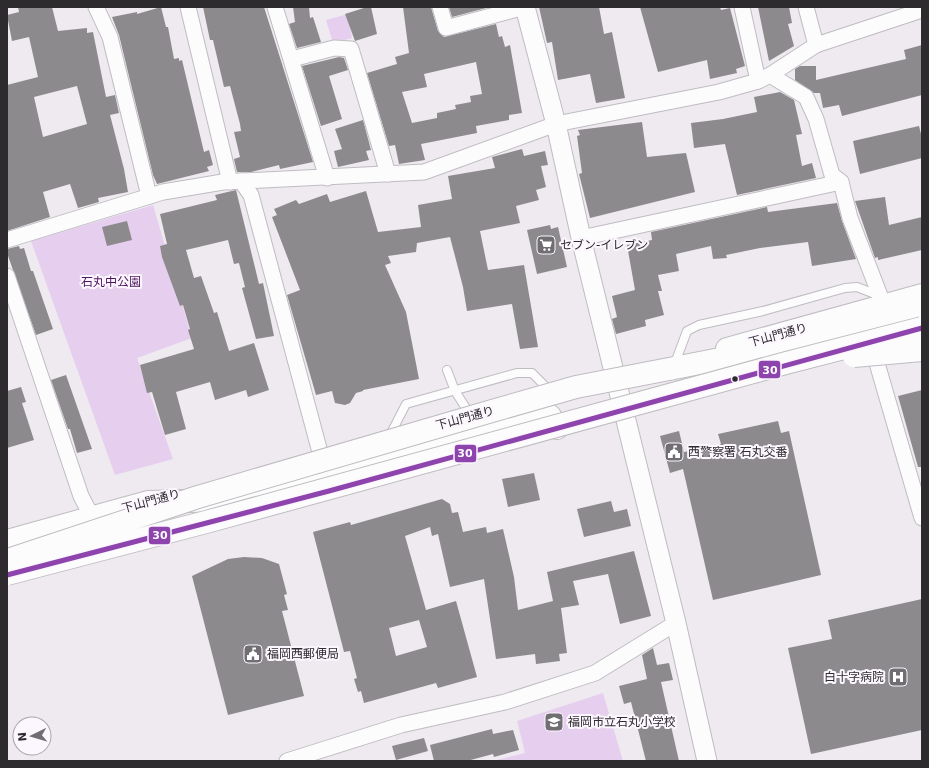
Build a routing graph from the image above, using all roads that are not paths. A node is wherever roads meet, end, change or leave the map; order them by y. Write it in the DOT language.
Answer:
graph roads {
  1 [pos="96,7"];
  2 [pos="188,7"];
  3 [pos="275,7"];
  4 [pos="440,7"];
  5 [pos="525,7"];
  6 [pos="742,7"];
  7 [pos="806,7"];
  8 [pos="922,10"];
  9 [pos="816,45"];
  10 [pos="292,59"];
  11 [pos="764,78"];
  12 [pos="556,124"];
  13 [pos="388,174"];
  14 [pos="327,178"];
  15 [pos="236,182"];
  16 [pos="841,182"];
  17 [pos="149,196"];
  18 [pos="581,238"];
  19 [pos="7,240"];
  20 [pos="7,276"];
  21 [pos="922,295"];
  22 [pos="882,301"];
  23 [pos="922,313"];
  24 [pos="922,322"];
  25 [pos="922,328"];
  26 [pos="870,342"];
  27 [pos="922,350"];
  28 [pos="787,361"];
  29 [pos="675,363"];
  30 [pos="447,370"];
  31 [pos="615,379"];
  32 [pos="455,391"];
  33 [pos="555,395"];
  34 [pos="622,411"];
  35 [pos="472,417"];
  36 [pos="557,428"];
  37 [pos="389,438"];
  38 [pos="321,456"];
  39 [pos="92,517"];
  40 [pos="922,518"];
  41 [pos="7,541"];
  42 [pos="7,560"];
  43 [pos="7,566"];
  44 [pos="7,574"];
  45 [pos="676,623"];
  46 [pos="287,761"];
  47 [pos="707,761"];
  1 -- 17 [label="street"];
  2 -- 15 [label="street"];
  3 -- 10 [label="street"];
  4 -- 5 [label="street"];
  5 -- 12 [label="street"];
  6 -- 11 [label="street"];
  7 -- 9 [label="street"];
  8 -- 9 [label="street"];
  9 -- 11 [label="street"];
  10 -- 13 [label="street"];
  10 -- 14 [label="street"];
  11 -- 12 [label="street"];
  11 -- 16 [label="street"];
  12 -- 13 [label="street"];
  12 -- 18 [label="street"];
  13 -- 14 [label="street"];
  14 -- 15 [label="street"];
  15 -- 17 [label="street"];
  15 -- 38 [label="street"];
  16 -- 18 [label="street"];
  16 -- 22 [label="street"];
  17 -- 19 [label="street"];
  18 -- 31 [label="street"];
  20 -- 39 [label="street"];
  21 -- 22 [label="main road, 下山門通り"];
  22 -- 29 [label="main road, 下山門通り"];
  22 -- 29 [label="lane"];
  23 -- 42 [label="main road, bridge"];
  24 -- 28 [label="main road, bridge"];
  25 -- 26 [label="main road"];
  25 -- 44 [label="main road, bridge"];
  26 -- 34 [label="main road"];
  26 -- 40 [label="street"];
  27 -- 28 [label="main road, bridge"];
  28 -- 43 [label="main road, bridge"];
  29 -- 31 [label="main road, 下山門通り"];
  30 -- 32 [label="lane"];
  31 -- 33 [label="main road, 下山門通り"];
  31 -- 34 [label="street"];
  32 -- 33 [label="lane"];
  32 -- 35 [label="lane"];
  32 -- 37 [label="lane"];
  33 -- 35 [label="main road, 下山門通り"];
  34 -- 36 [label="main road"];
  34 -- 45 [label="street"];
  35 -- 37 [label="main road, 下山門通り"];
  36 -- 41 [label="main road, bridge"];
  36 -- 44 [label="main road"];
  37 -- 38 [label="main road, 下山門通り"];
  38 -- 39 [label="main road, 下山門通り"];
  39 -- 41 [label="main road, 下山門通り"];
  45 -- 46 [label="street"];
  45 -- 47 [label="street"];
}
